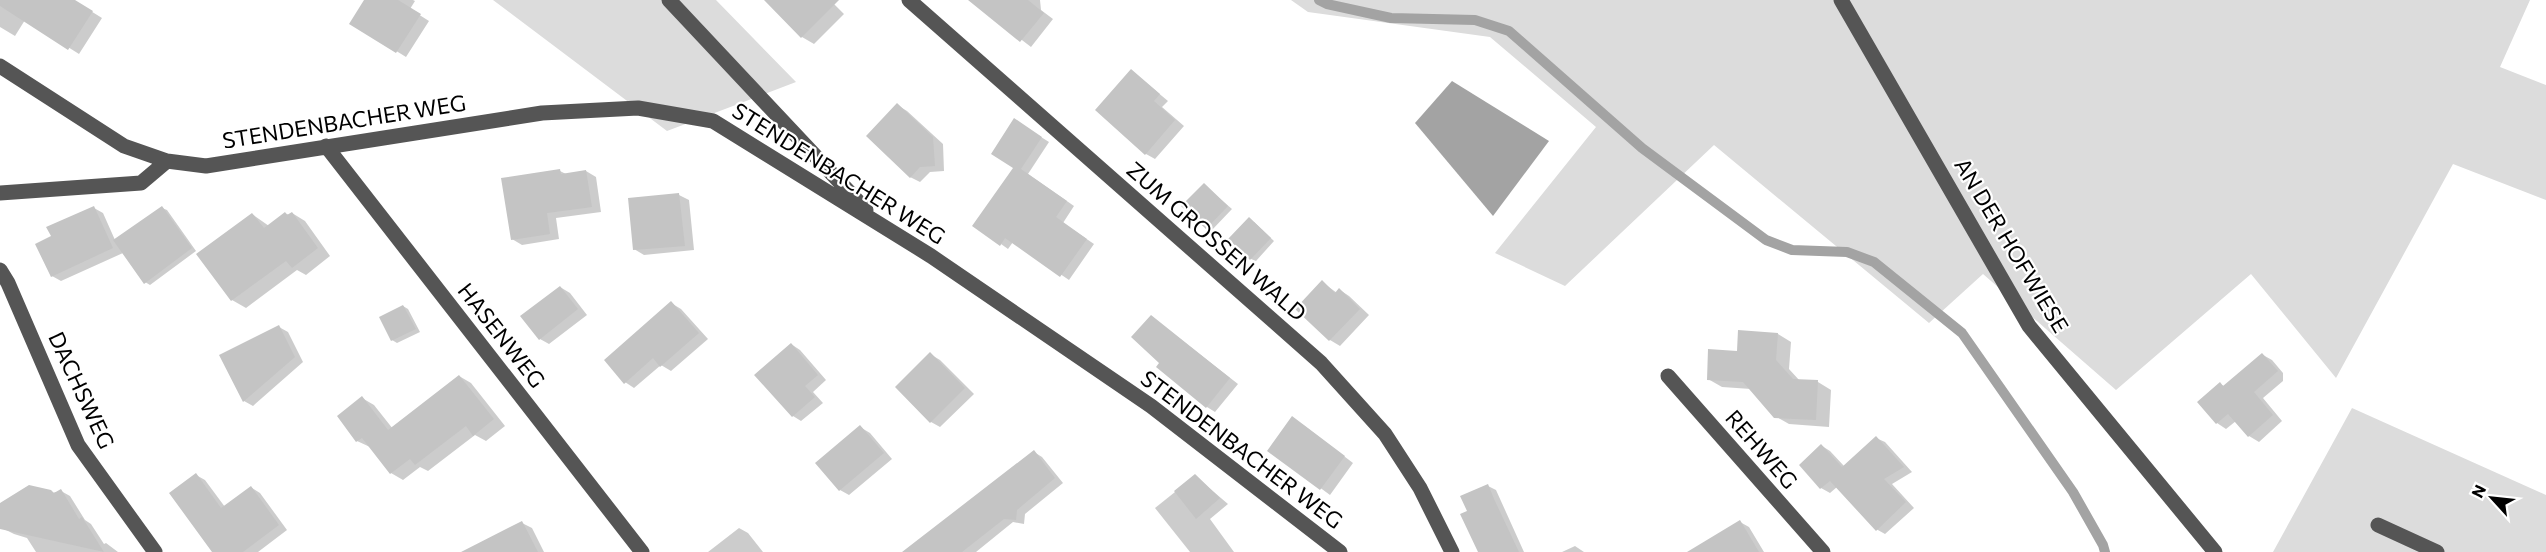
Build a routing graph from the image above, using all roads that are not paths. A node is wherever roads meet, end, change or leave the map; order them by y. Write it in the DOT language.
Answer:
graph roads {
  1 [pos="669,0"];
  2 [pos="909,0"];
  3 [pos="1841,0"];
  4 [pos="0,66"];
  5 [pos="326,146"];
  6 [pos="167,161"];
  7 [pos="0,193"];
  8 [pos="881,226"];
  9 [pos="0,270"];
  10 [pos="1668,376"];
  11 [pos="2378,525"];
  12 [pos="155,552"];
  13 [pos="642,552"];
  14 [pos="1340,552"];
  15 [pos="1452,552"];
  16 [pos="1823,552"];
  17 [pos="2215,552"];
  18 [pos="2437,552"];
  1 -- 8 [label="street"];
  2 -- 15 [label="street, ZUM GROSSEN WALD"];
  3 -- 17 [label="street, AN DER HOFWIESE"];
  4 -- 6 [label="street, STENDENBACHER WEG"];
  5 -- 6 [label="street, STENDENBACHER WEG"];
  5 -- 8 [label="street, STENDENBACHER WEG"];
  5 -- 13 [label="street, HASENWEG"];
  6 -- 7 [label="street"];
  8 -- 14 [label="street, STENDENBACHER WEG"];
  9 -- 12 [label="street, DACHSWEG"];
  10 -- 16 [label="street, REHWEG"];
  11 -- 18 [label="street"];
}
